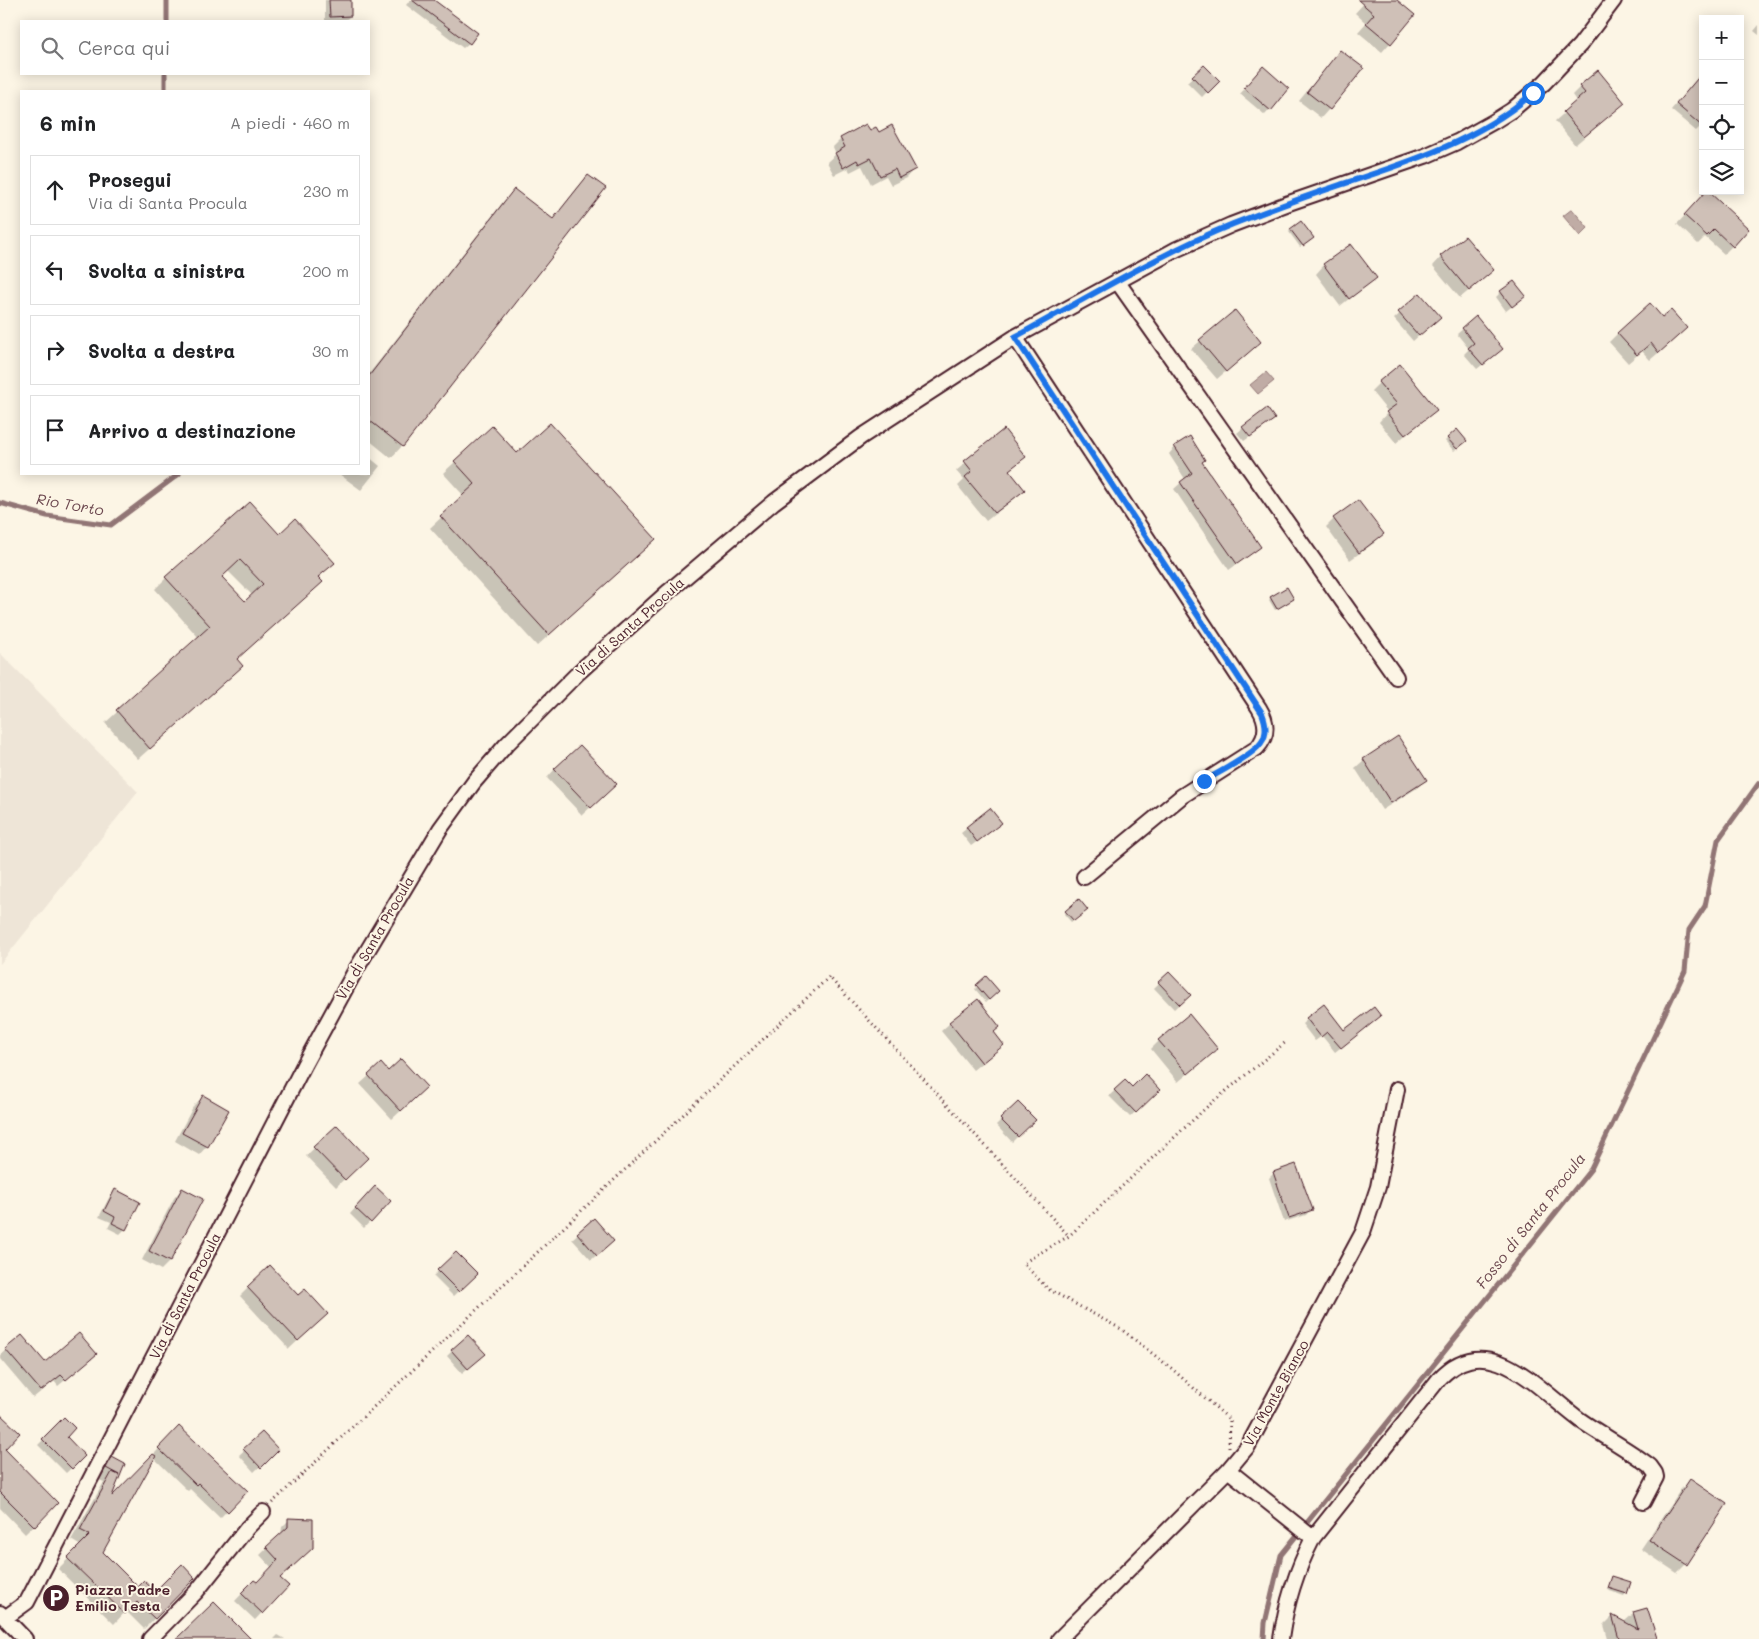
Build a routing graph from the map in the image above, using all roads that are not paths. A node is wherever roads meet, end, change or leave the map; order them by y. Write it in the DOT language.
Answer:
graph roads {
  1 [pos="1614,0"];
  2 [pos="1117,281"];
  3 [pos="1015,337"];
  4 [pos="1396,677"];
  5 [pos="1084,877"];
  6 [pos="1397,1089"];
  7 [pos="1228,1470"];
  8 [pos="1643,1502"];
  9 [pos="263,1512"];
  10 [pos="1313,1538"];
  11 [pos="2,1616"];
  12 [pos="25,1639"];
  13 [pos="150,1639"];
  14 [pos="1059,1639"];
  15 [pos="1281,1639"];
  1 -- 2 [label="street, Via di Santa Procula"];
  2 -- 3 [label="street, Via di Santa Procula"];
  2 -- 4 [label="street"];
  3 -- 5 [label="street"];
  3 -- 11 [label="street, Via di Santa Procula"];
  6 -- 7 [label="street, Via Monte Bianco"];
  7 -- 10 [label="street"];
  7 -- 14 [label="street, Via Monte Bianco"];
  8 -- 10 [label="street"];
  9 -- 13 [label="street"];
  10 -- 15 [label="street"];
  11 -- 12 [label="street"];
}
